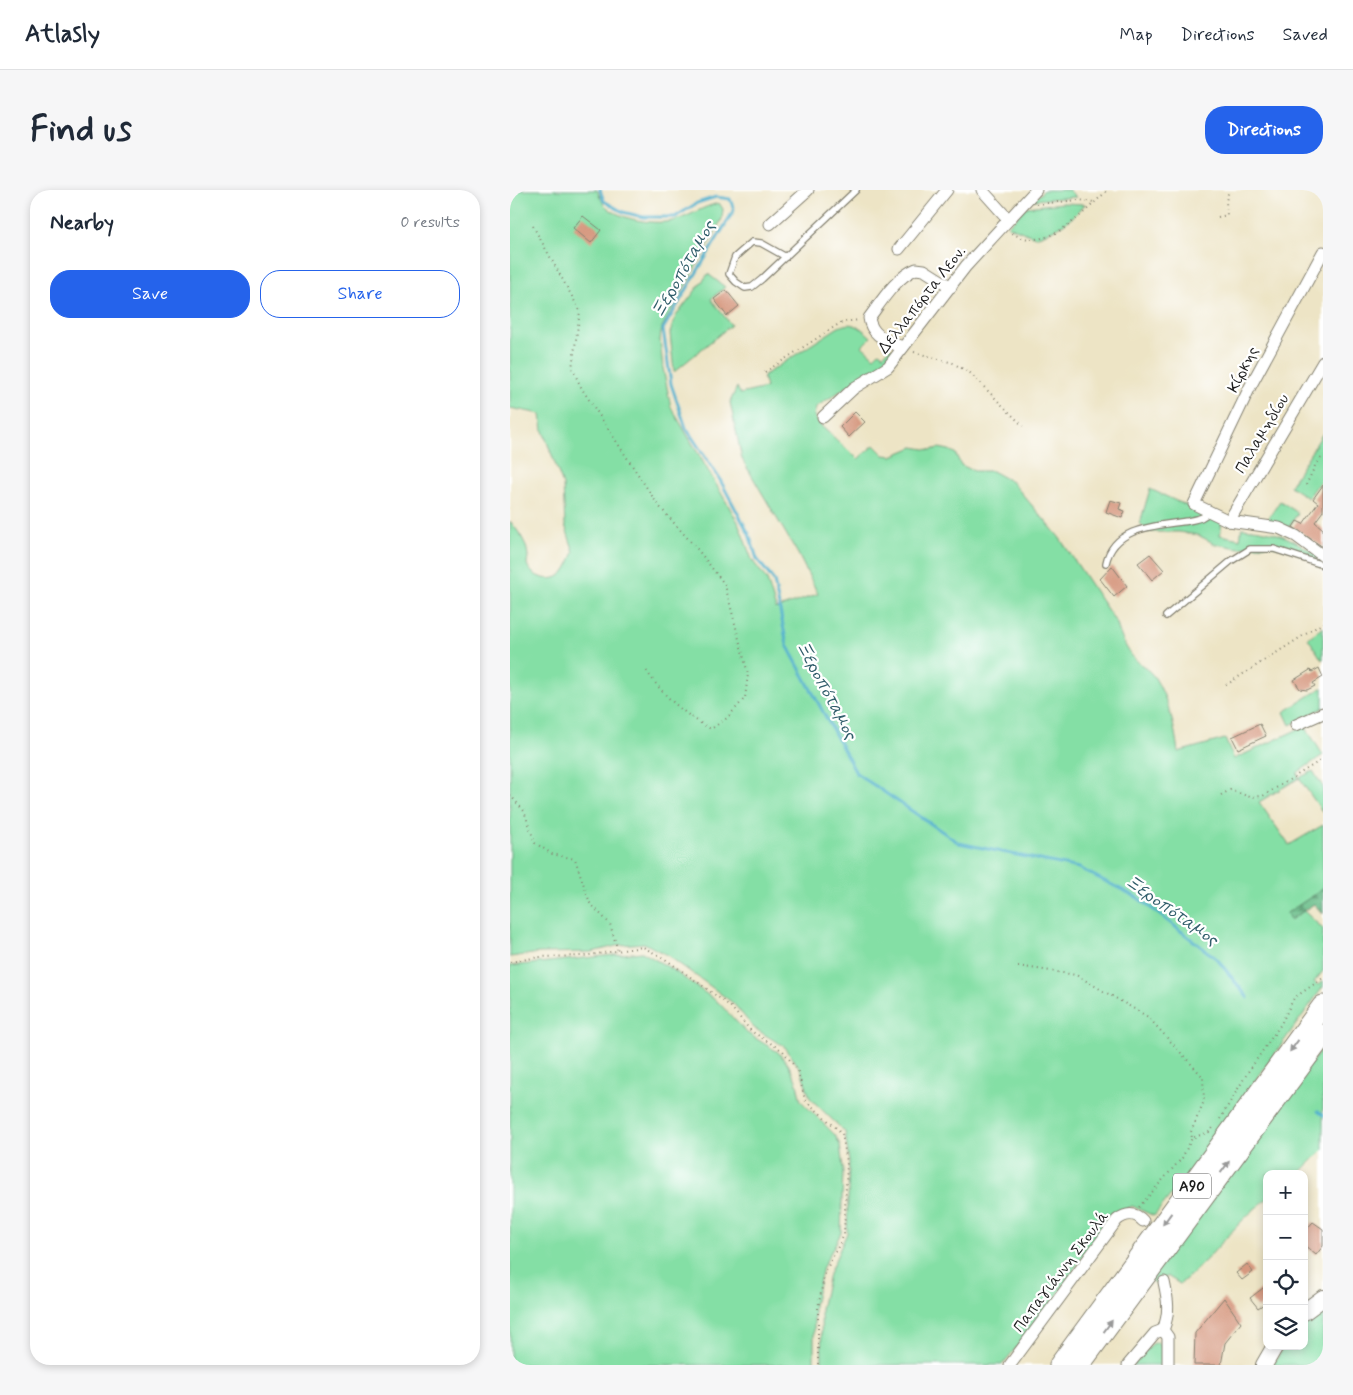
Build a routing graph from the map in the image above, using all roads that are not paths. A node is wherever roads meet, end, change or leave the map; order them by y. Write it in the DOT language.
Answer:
graph roads {
  1 [pos="808,190"];
  2 [pos="856,190"];
  3 [pos="947,190"];
  4 [pos="1036,190"];
  5 [pos="985,191"];
  6 [pos="1005,222"];
  7 [pos="770,224"];
  8 [pos="899,249"];
  9 [pos="1323,252"];
  10 [pos="786,257"];
  11 [pos="950,287"];
  12 [pos="902,347"];
  13 [pos="1323,362"];
  14 [pos="824,417"];
  15 [pos="1209,512"];
  16 [pos="1229,521"];
  17 [pos="1323,556"];
  18 [pos="1106,563"];
  19 [pos="1323,565"];
  20 [pos="1166,616"];
  21 [pos="1323,713"];
  22 [pos="1296,725"];
  23 [pos="1323,1006"];
  24 [pos="1323,1034"];
  25 [pos="1140,1218"];
  26 [pos="1164,1282"];
  27 [pos="1323,1298"];
  28 [pos="1308,1309"];
  29 [pos="1163,1330"];
  30 [pos="1273,1350"];
  31 [pos="1010,1365"];
  32 [pos="1060,1365"];
  33 [pos="1079,1365"];
  34 [pos="1128,1365"];
  35 [pos="1168,1365"];
  36 [pos="1264,1365"];
  1 -- 7 [label="street"];
  2 -- 10 [label="lane"];
  3 -- 8 [label="street"];
  4 -- 6 [label="street, Δελλαπόρτα Λεον."];
  5 -- 6 [label="street"];
  6 -- 11 [label="street, Δελλαπόρτα Λεον."];
  9 -- 15 [label="street, Κίρκης"];
  10 -- 10 [label="lane"];
  11 -- 12 [label="street, Δελλαπόρτα Λεον."];
  11 -- 12 [label="street"];
  12 -- 14 [label="street, Δελλαπόρτα Λεον."];
  13 -- 16 [label="street, Παλαμηδίου"];
  15 -- 16 [label="street"];
  15 -- 18 [label="lane"];
  16 -- 17 [label="street"];
  19 -- 20 [label="lane"];
  21 -- 22 [label="street"];
  23 -- 32 [label="highway, Α90, one-way"];
  33 -- 24 [label="highway, Α90, one-way"];
  25 -- 31 [label="street, Παπαγιάννη Σκουλά"];
  26 -- 29 [label="street"];
  27 -- 28 [label="main road"];
  29 -- 34 [label="street"];
  29 -- 35 [label="street"];
  30 -- 36 [label="main road"];
}
